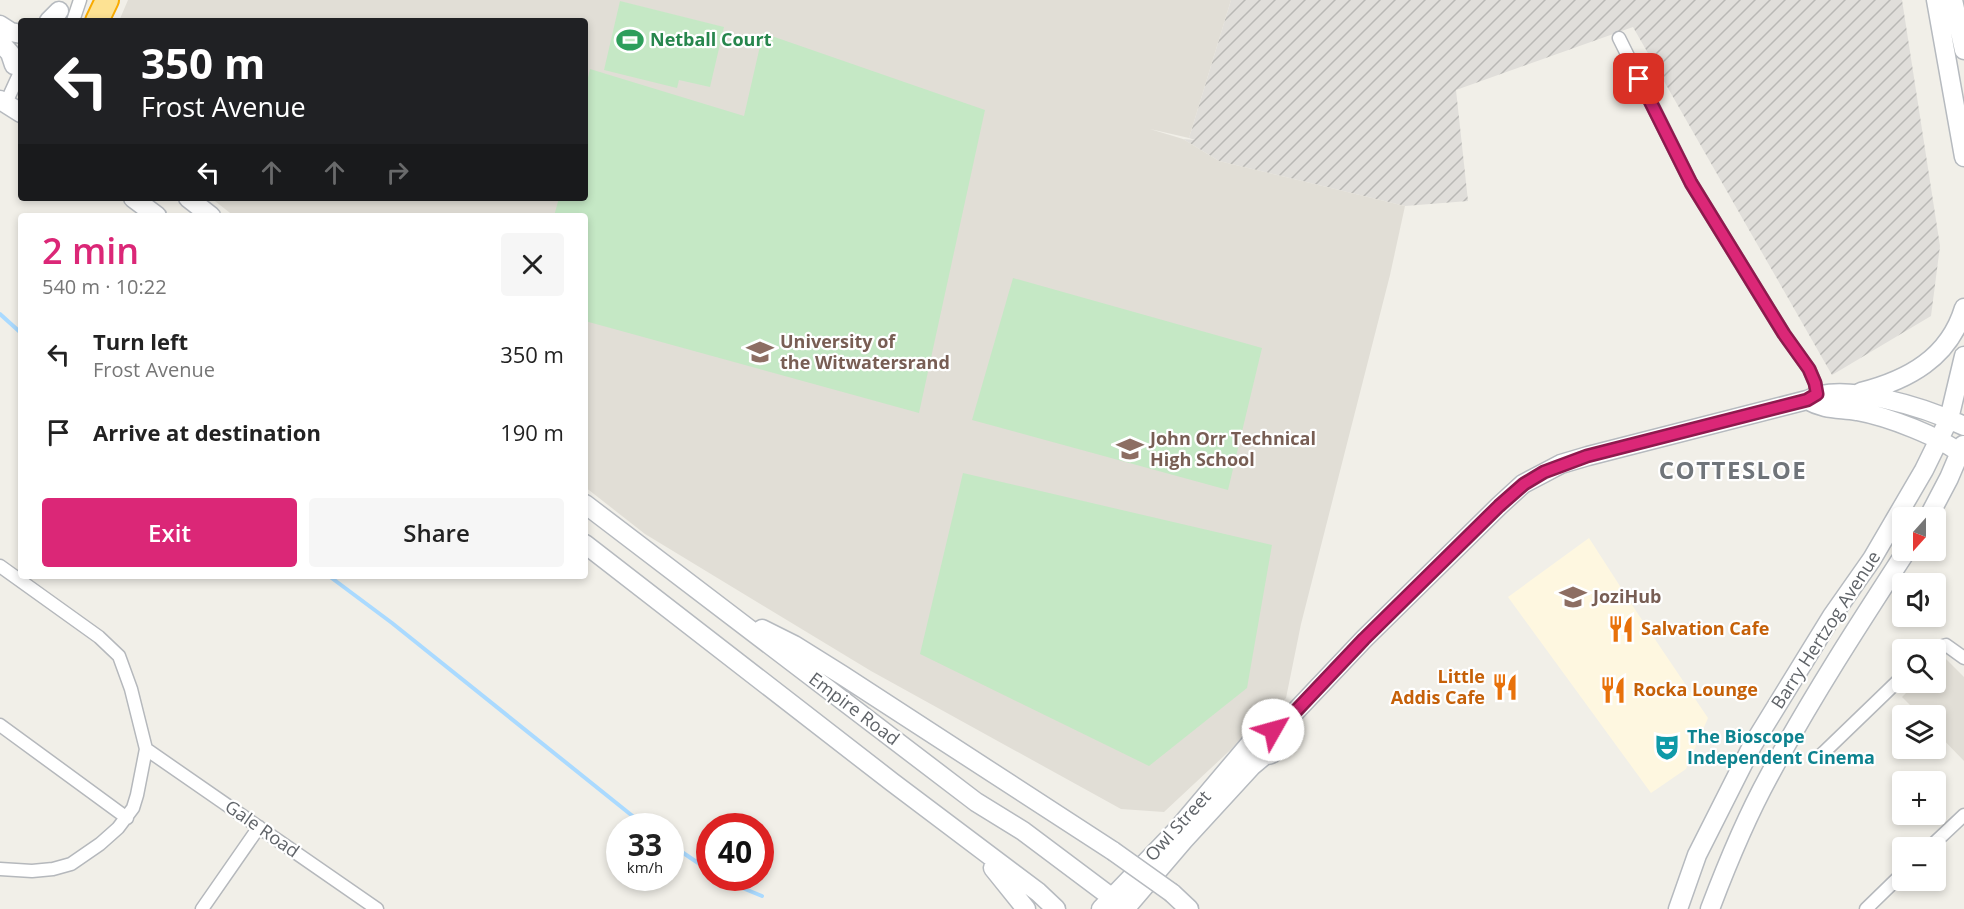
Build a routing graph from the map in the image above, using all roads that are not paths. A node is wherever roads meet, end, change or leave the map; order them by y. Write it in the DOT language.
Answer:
graph roads {
  1 [pos="80,0"];
  2 [pos="107,0"];
  3 [pos="1936,0"];
  4 [pos="1953,0"];
  5 [pos="60,15"];
  6 [pos="98,18"];
  7 [pos="0,25"];
  8 [pos="18,33"];
  9 [pos="1619,38"];
  10 [pos="0,42"];
  11 [pos="1964,50"];
  12 [pos="14,65"];
  13 [pos="9,105"];
  14 [pos="1964,157"];
  15 [pos="137,201"];
  16 [pos="192,201"];
  17 [pos="153,213"];
  18 [pos="207,213"];
  19 [pos="1964,308"];
  20 [pos="1964,356"];
  21 [pos="1854,394"];
  22 [pos="1815,400"];
  23 [pos="1956,422"];
  24 [pos="1940,440"];
  25 [pos="1963,451"];
  26 [pos="588,506"];
  27 [pos="1934,507"];
  28 [pos="588,546"];
  29 [pos="1900,561"];
  30 [pos="0,566"];
  31 [pos="18,579"];
  32 [pos="18,579"];
  33 [pos="743,624"];
  34 [pos="1946,645"];
  35 [pos="1964,657"];
  36 [pos="1892,686"];
  37 [pos="0,725"];
  38 [pos="1276,732"];
  39 [pos="1253,740"];
  40 [pos="146,749"];
  41 [pos="1265,755"];
  42 [pos="1818,758"];
  43 [pos="1964,815"];
  44 [pos="127,818"];
  45 [pos="259,827"];
  46 [pos="1941,837"];
  47 [pos="971,843"];
  48 [pos="0,868"];
  49 [pos="1892,884"];
  50 [pos="1118,906"];
  51 [pos="372,907"];
  52 [pos="202,909"];
  53 [pos="1026,909"];
  54 [pos="1056,909"];
  55 [pos="1189,909"];
  56 [pos="1678,909"];
  57 [pos="1710,909"];
  58 [pos="1866,909"];
  1 -- 5 [label="street"];
  2 -- 6 [label="highway"];
  3 -- 14 [label="main road"];
  4 -- 11 [label="main road"];
  7 -- 8 [label="main road"];
  9 -- 22 [label="street"];
  10 -- 12 [label="main road"];
  12 -- 13 [label="street"];
  15 -- 17 [label="main road"];
  16 -- 18 [label="main road"];
  19 -- 21 [label="main road"];
  20 -- 23 [label="main road, Barry Hertzog Avenue"];
  21 -- 22 [label="main road"];
  21 -- 23 [label="main road"];
  22 -- 24 [label="main road"];
  22 -- 38 [label="main road"];
  23 -- 24 [label="main road, Barry Hertzog Avenue"];
  24 -- 25 [label="main road"];
  24 -- 56 [label="main road, Barry Hertzog Avenue"];
  25 -- 27 [label="main road"];
  26 -- 33 [label="main road, Empire Road"];
  28 -- 47 [label="main road, Empire Road"];
  29 -- 57 [label="main road, Barry Hertzog Avenue"];
  30 -- 31 [label="street"];
  32 -- 40 [label="street"];
  33 -- 50 [label="main road, Empire Road"];
  33 -- 55 [label="main road, bridge"];
  34 -- 35 [label="street"];
  36 -- 42 [label="street"];
  37 -- 44 [label="street"];
  38 -- 39 [label="main road"];
  38 -- 41 [label="main road"];
  39 -- 41 [label="main road"];
  39 -- 50 [label="main road, Owl Street"];
  40 -- 44 [label="street"];
  40 -- 45 [label="street, Gale Road"];
  41 -- 50 [label="main road, Owl Street"];
  43 -- 46 [label="street"];
  44 -- 48 [label="street"];
  45 -- 51 [label="street, Gale Road"];
  45 -- 52 [label="street"];
  47 -- 53 [label="main road"];
  47 -- 54 [label="main road, Empire Road"];
  49 -- 58 [label="street"];
}
